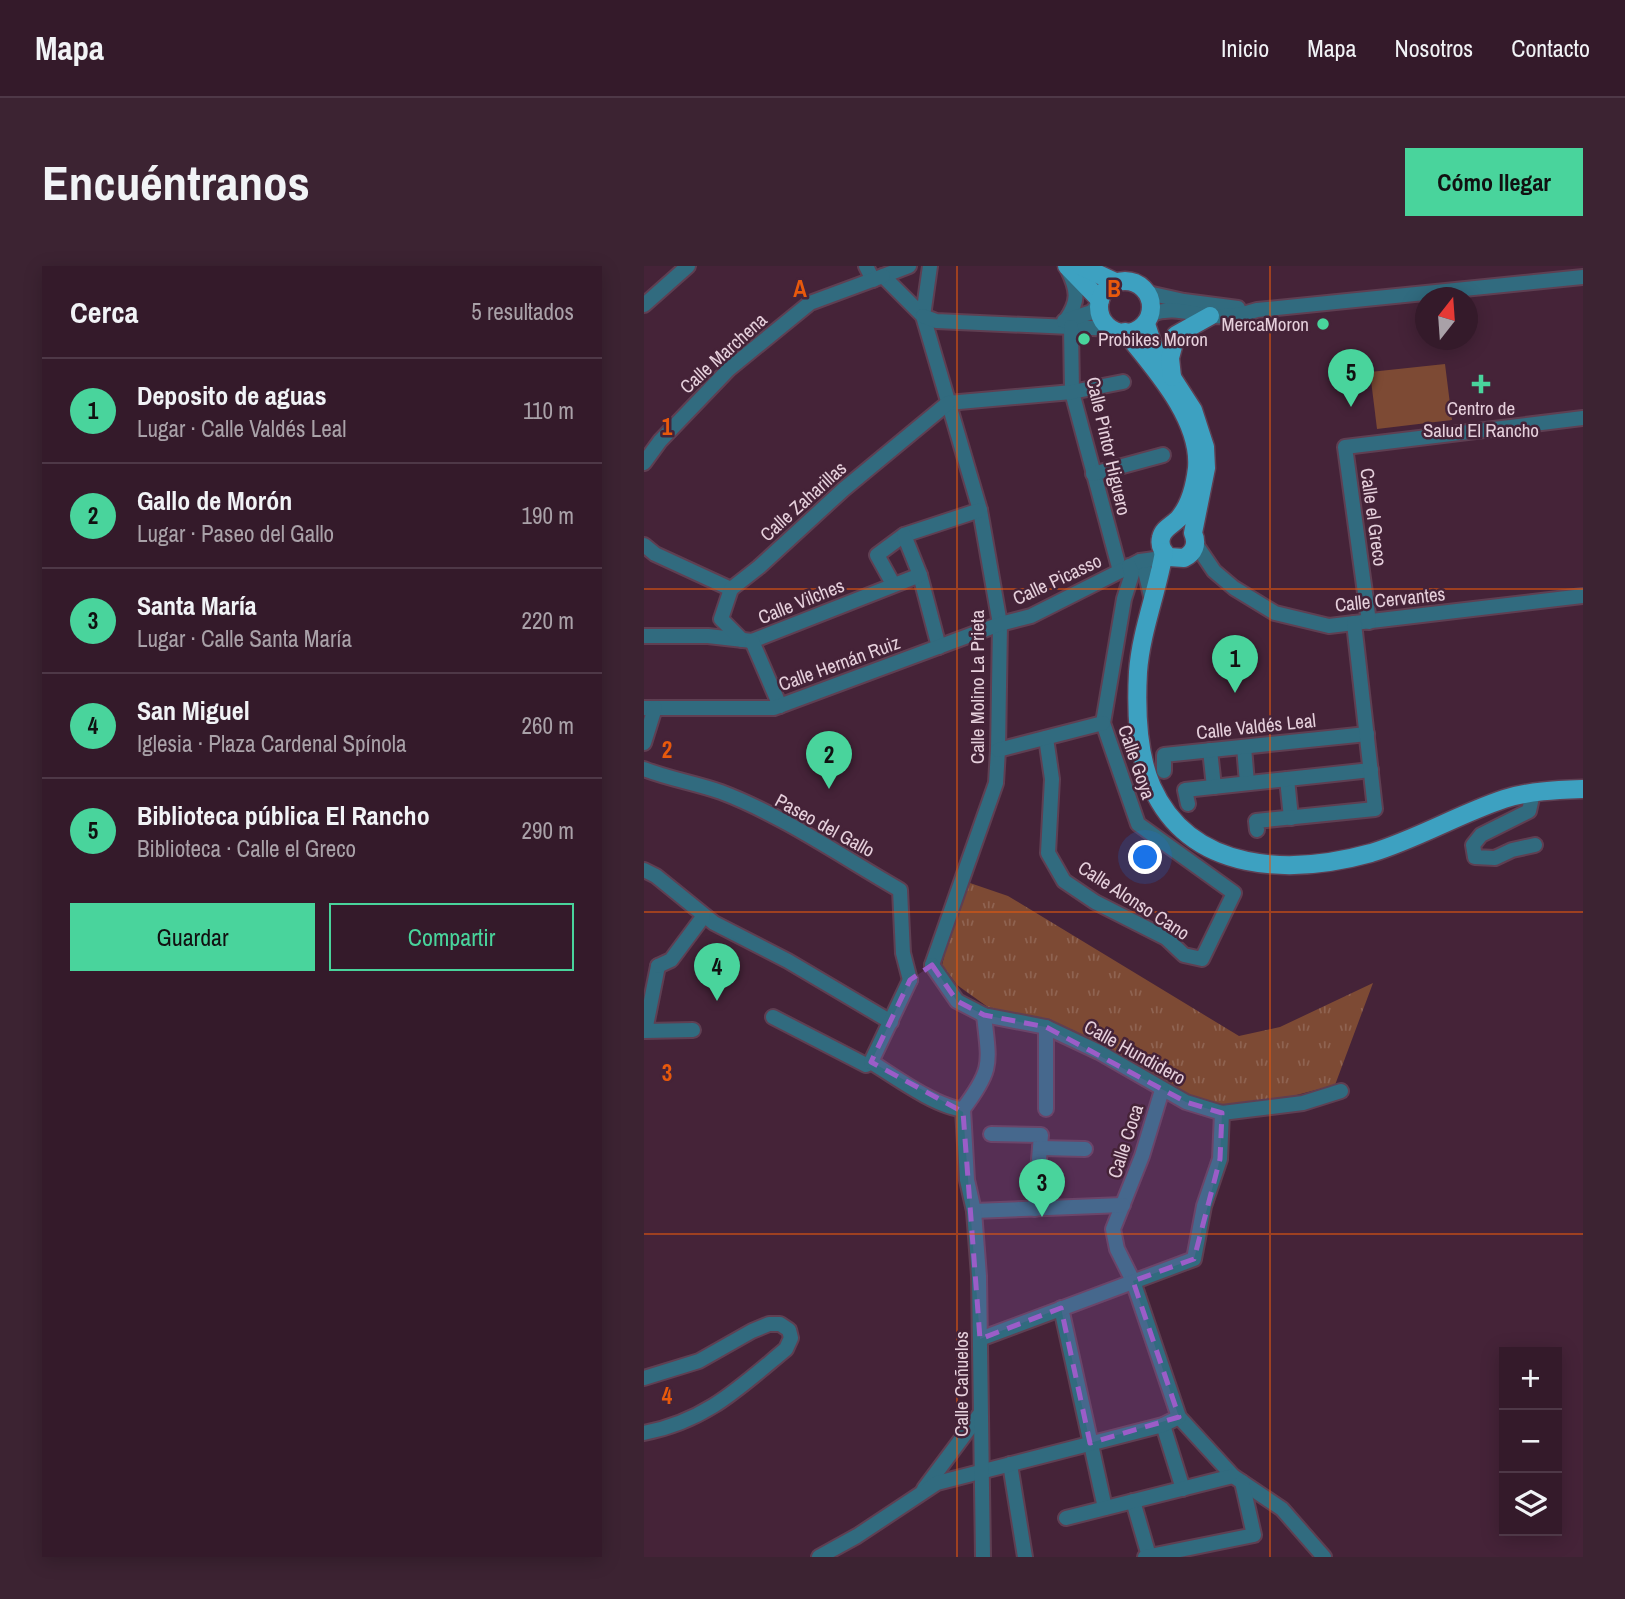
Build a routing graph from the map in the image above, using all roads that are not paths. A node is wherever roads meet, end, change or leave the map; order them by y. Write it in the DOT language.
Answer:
graph roads {
  1 [pos="688,266"];
  2 [pos="866,266"];
  3 [pos="909,266"];
  4 [pos="930,266"];
  5 [pos="1067,266"];
  6 [pos="1081,266"];
  7 [pos="1583,277"];
  8 [pos="878,278"];
  9 [pos="1115,282"];
  10 [pos="1148,293"];
  11 [pos="1099,302"];
  12 [pos="644,304"];
  13 [pos="1256,310"];
  14 [pos="923,316"];
  15 [pos="1210,316"];
  16 [pos="1149,319"];
  17 [pos="1069,324"];
  18 [pos="1119,331"];
  19 [pos="1172,377"];
  20 [pos="1123,382"];
  21 [pos="1072,391"];
  22 [pos="948,403"];
  23 [pos="1583,418"];
  24 [pos="1163,455"];
  25 [pos="644,463"];
  26 [pos="1093,474"];
  27 [pos="980,510"];
  28 [pos="904,535"];
  29 [pos="1194,538"];
  30 [pos="644,545"];
  31 [pos="1170,549"];
  32 [pos="1130,566"];
  33 [pos="1214,571"];
  34 [pos="920,575"];
  35 [pos="890,586"];
  36 [pos="731,589"];
  37 [pos="1583,596"];
  38 [pos="1154,599"];
  39 [pos="1361,623"];
  40 [pos="1000,624"];
  41 [pos="644,636"];
  42 [pos="747,640"];
  43 [pos="939,647"];
  44 [pos="780,706"];
  45 [pos="650,708"];
  46 [pos="1103,723"];
  47 [pos="1367,734"];
  48 [pos="1046,738"];
  49 [pos="644,743"];
  50 [pos="1244,747"];
  51 [pos="998,750"];
  52 [pos="1210,750"];
  53 [pos="644,769"];
  54 [pos="1371,770"];
  55 [pos="1164,771"];
  56 [pos="1287,779"];
  57 [pos="1247,783"];
  58 [pos="1214,787"];
  59 [pos="1583,789"];
  60 [pos="1533,793"];
  61 [pos="1188,804"];
  62 [pos="1291,818"];
  63 [pos="1257,830"];
  64 [pos="1535,845"];
  65 [pos="645,873"];
  66 [pos="703,917"];
  67 [pos="644,958"];
  68 [pos="1202,959"];
  69 [pos="932,965"];
  70 [pos="658,966"];
  71 [pos="910,980"];
  72 [pos="984,1015"];
  73 [pos="773,1017"];
  74 [pos="891,1022"];
  75 [pos="1046,1027"];
  76 [pos="693,1030"];
  77 [pos="645,1032"];
  78 [pos="871,1062"];
  79 [pos="1162,1090"];
  80 [pos="1341,1091"];
  81 [pos="963,1109"];
  82 [pos="1046,1109"];
  83 [pos="1222,1114"];
  84 [pos="991,1133"];
  85 [pos="1040,1148"];
  86 [pos="1086,1149"];
  87 [pos="1123,1205"];
  88 [pos="1035,1209"];
  89 [pos="974,1211"];
  90 [pos="1133,1281"];
  91 [pos="1061,1308"];
  92 [pos="980,1339"];
  93 [pos="644,1378"];
  94 [pos="980,1414"];
  95 [pos="1178,1417"];
  96 [pos="1163,1425"];
  97 [pos="644,1433"];
  98 [pos="1090,1443"];
  99 [pos="1010,1464"];
  100 [pos="980,1470"];
  101 [pos="1238,1479"];
  102 [pos="1183,1489"];
  103 [pos="920,1493"];
  104 [pos="1133,1502"];
  105 [pos="1105,1508"];
  106 [pos="1066,1518"];
  107 [pos="819,1557"];
  108 [pos="983,1557"];
  109 [pos="1025,1557"];
  110 [pos="1147,1557"];
  111 [pos="1324,1557"];
  1 -- 12 [label="street"];
  2 -- 8 [label="street"];
  3 -- 8 [label="street, Calle Marchena"];
  4 -- 14 [label="street"];
  5 -- 11 [label="main road"];
  5 -- 17 [label="street, Calle Pintor Higuero"];
  6 -- 9 [label="main road"];
  7 -- 13 [label="street"];
  8 -- 14 [label="street"];
  8 -- 25 [label="street, Calle Marchena"];
  9 -- 10 [label="main road"];
  9 -- 11 [label="main road"];
  10 -- 13 [label="street"];
  10 -- 16 [label="main road"];
  11 -- 17 [label="street"];
  11 -- 18 [label="main road"];
  13 -- 15 [label="street"];
  14 -- 17 [label="street"];
  14 -- 22 [label="street"];
  15 -- 16 [label="street"];
  15 -- 19 [label="main road"];
  16 -- 18 [label="main road"];
  16 -- 19 [label="main road"];
  17 -- 18 [label="street"];
  17 -- 21 [label="street, Calle Pintor Higuero"];
  18 -- 31 [label="main road"];
  19 -- 29 [label="main road"];
  20 -- 21 [label="street"];
  21 -- 22 [label="street"];
  21 -- 26 [label="street, Calle Pintor Higuero"];
  22 -- 27 [label="street, Calle Molino La Prieta"];
  22 -- 36 [label="street, Calle Zaharillas"];
  23 -- 39 [label="street, Calle el Greco"];
  24 -- 26 [label="street"];
  26 -- 32 [label="street, Calle Pintor Higuero"];
  27 -- 28 [label="street"];
  27 -- 40 [label="street, Calle Molino La Prieta"];
  28 -- 34 [label="street"];
  28 -- 35 [label="street"];
  29 -- 31 [label="main road"];
  29 -- 31 [label="main road"];
  29 -- 33 [label="street, Calle Cervantes"];
  30 -- 36 [label="street"];
  31 -- 32 [label="street, Calle Picasso"];
  31 -- 33 [label="street, Calle Cervantes"];
  31 -- 38 [label="main road"];
  32 -- 38 [label="street, Calle Pintor Higuero"];
  32 -- 40 [label="street, Calle Picasso"];
  32 -- 46 [label="street, Calle Goya"];
  33 -- 39 [label="street, Calle Cervantes"];
  34 -- 35 [label="street, Calle Vilches"];
  34 -- 43 [label="street"];
  35 -- 42 [label="street, Calle Vilches"];
  36 -- 42 [label="street"];
  37 -- 39 [label="street, Calle Cervantes"];
  38 -- 60 [label="main road"];
  39 -- 47 [label="street"];
  40 -- 43 [label="street, Calle Hernán Ruiz"];
  40 -- 51 [label="street, Calle Molino La Prieta"];
  41 -- 42 [label="street, Calle Vilches"];
  42 -- 44 [label="street"];
  43 -- 44 [label="street, Calle Hernán Ruiz"];
  44 -- 45 [label="street, Calle Hernán Ruiz"];
  45 -- 49 [label="street"];
  46 -- 48 [label="street"];
  46 -- 68 [label="street, Calle Goya"];
  47 -- 50 [label="street, Calle Valdés Leal"];
  47 -- 54 [label="street"];
  48 -- 51 [label="street"];
  48 -- 68 [label="street, Calle Alonso Cano"];
  50 -- 52 [label="street, Calle Valdés Leal"];
  50 -- 57 [label="street"];
  51 -- 69 [label="street, Calle Molino La Prieta"];
  52 -- 55 [label="street, Calle Valdés Leal"];
  52 -- 58 [label="street"];
  53 -- 71 [label="street, Paseo del Gallo"];
  54 -- 56 [label="street"];
  54 -- 62 [label="street"];
  56 -- 57 [label="street"];
  56 -- 62 [label="street"];
  57 -- 58 [label="street"];
  58 -- 61 [label="street"];
  59 -- 60 [label="main road"];
  60 -- 64 [label="street"];
  62 -- 63 [label="street"];
  65 -- 66 [label="street"];
  66 -- 70 [label="street"];
  66 -- 74 [label="street"];
  67 -- 70 [label="street"];
  69 -- 71 [label="street"];
  69 -- 72 [label="street, Calle Hundidero"];
  70 -- 77 [label="street"];
  71 -- 74 [label="street"];
  72 -- 75 [label="street, Calle Hundidero"];
  72 -- 81 [label="street"];
  73 -- 78 [label="street"];
  74 -- 78 [label="street"];
  75 -- 79 [label="street, Calle Hundidero"];
  75 -- 82 [label="street"];
  76 -- 77 [label="street"];
  78 -- 81 [label="street"];
  79 -- 83 [label="street, Calle Hundidero"];
  79 -- 87 [label="street, Calle Coca"];
  80 -- 83 [label="street, Calle Hundidero"];
  81 -- 89 [label="street, Calle Cañuelos"];
  83 -- 90 [label="street"];
  84 -- 85 [label="street"];
  85 -- 86 [label="street"];
  85 -- 88 [label="street"];
  87 -- 88 [label="street"];
  87 -- 90 [label="street, Calle Coca"];
  88 -- 89 [label="street"];
  89 -- 92 [label="street, Calle Cañuelos"];
  90 -- 91 [label="street"];
  90 -- 95 [label="street, Calle Coca"];
  91 -- 92 [label="street"];
  91 -- 98 [label="street"];
  92 -- 94 [label="street, Calle Cañuelos"];
  93 -- 97 [label="street"];
  94 -- 100 [label="street, Calle Cañuelos"];
  94 -- 103 [label="street"];
  95 -- 96 [label="street"];
  95 -- 101 [label="street"];
  96 -- 98 [label="street"];
  96 -- 102 [label="street"];
  98 -- 99 [label="street"];
  98 -- 105 [label="street"];
  99 -- 100 [label="street"];
  99 -- 109 [label="street"];
  100 -- 103 [label="street"];
  100 -- 108 [label="street, Calle Cañuelos"];
  101 -- 102 [label="street"];
  101 -- 110 [label="street"];
  101 -- 111 [label="street"];
  102 -- 104 [label="street"];
  103 -- 107 [label="street"];
  104 -- 105 [label="street"];
  104 -- 110 [label="street"];
  105 -- 106 [label="street"];
}
